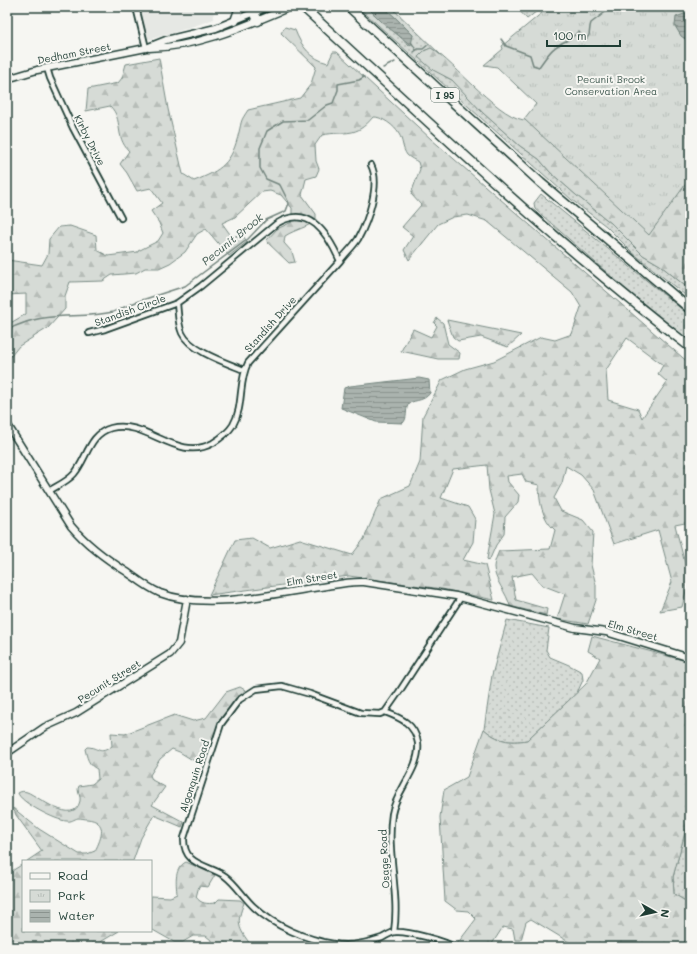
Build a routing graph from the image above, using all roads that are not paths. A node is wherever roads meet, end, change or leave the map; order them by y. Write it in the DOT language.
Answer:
graph roads {
  1 [pos="136,7"];
  2 [pos="240,7"];
  3 [pos="267,7"];
  4 [pos="290,7"];
  5 [pos="303,7"];
  6 [pos="349,7"];
  7 [pos="254,10"];
  8 [pos="235,21"];
  9 [pos="258,21"];
  10 [pos="146,48"];
  11 [pos="47,68"];
  12 [pos="7,79"];
  13 [pos="371,165"];
  14 [pos="121,218"];
  15 [pos="340,260"];
  16 [pos="177,303"];
  17 [pos="690,309"];
  18 [pos="89,333"];
  19 [pos="690,347"];
  20 [pos="244,370"];
  21 [pos="7,424"];
  22 [pos="49,491"];
  23 [pos="461,597"];
  24 [pos="187,599"];
  25 [pos="690,658"];
  26 [pos="385,712"];
  27 [pos="7,753"];
  28 [pos="394,932"];
  29 [pos="454,947"];
  1 -- 10 [label="street"];
  2 -- 8 [label="highway"];
  3 -- 7 [label="street, Dedham Street"];
  4 -- 9 [label="street, Dedham Street"];
  5 -- 19 [label="highway"];
  6 -- 17 [label="highway, I 95"];
  7 -- 8 [label="street, Dedham Street"];
  7 -- 9 [label="highway"];
  8 -- 10 [label="street, Dedham Street"];
  9 -- 10 [label="street, Dedham Street"];
  10 -- 11 [label="street, Dedham Street"];
  11 -- 12 [label="street, Dedham Street"];
  11 -- 14 [label="street, Kirby Drive"];
  13 -- 15 [label="street, Standish Drive"];
  15 -- 16 [label="street"];
  15 -- 20 [label="street, Standish Drive"];
  16 -- 18 [label="street, Standish Circle"];
  16 -- 20 [label="street"];
  20 -- 22 [label="street, Standish Drive"];
  21 -- 22 [label="street, Elm Street"];
  22 -- 24 [label="street, Elm Street"];
  23 -- 24 [label="street, Elm Street"];
  23 -- 25 [label="street, Elm Street"];
  23 -- 26 [label="street"];
  24 -- 27 [label="street, Pecunit Street"];
  26 -- 28 [label="street, Osage Road"];
  26 -- 28 [label="street, Algonquin Road"];
  28 -- 29 [label="street, Algonquin Road"];
}
